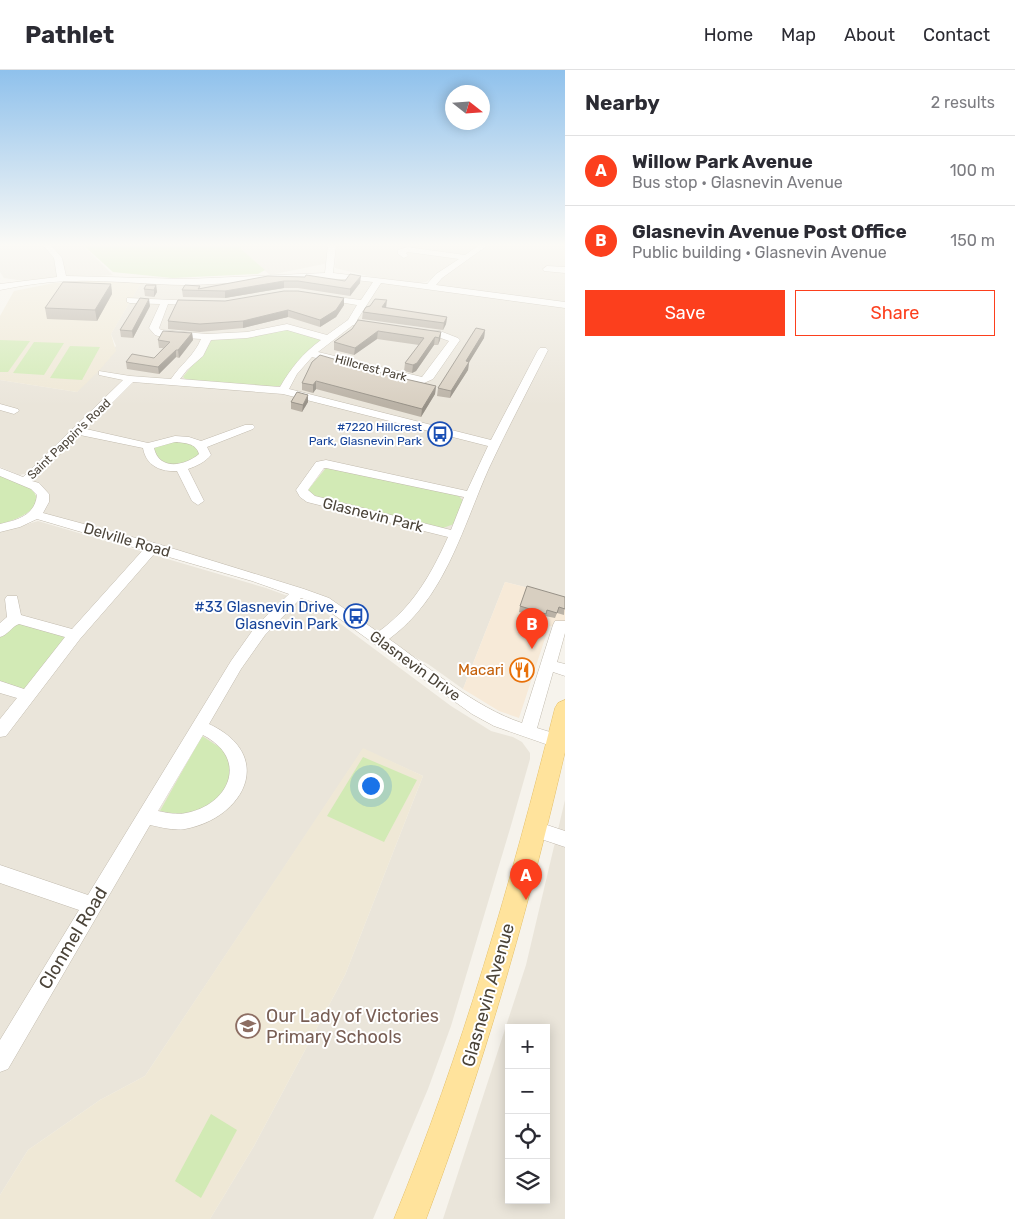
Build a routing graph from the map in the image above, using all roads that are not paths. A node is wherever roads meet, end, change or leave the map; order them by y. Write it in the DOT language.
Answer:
graph roads {
  1 [pos="337,299"];
  2 [pos="365,299"];
  3 [pos="512,299"];
  4 [pos="130,300"];
  5 [pos="165,302"];
  6 [pos="362,303"];
  7 [pos="203,304"];
  8 [pos="565,306"];
  9 [pos="351,322"];
  10 [pos="384,327"];
  11 [pos="408,330"];
  12 [pos="207,337"];
  13 [pos="329,339"];
  14 [pos="543,350"];
  15 [pos="310,353"];
  16 [pos="103,373"];
  17 [pos="130,379"];
  18 [pos="174,381"];
  19 [pos="283,391"];
  20 [pos="0,407"];
  21 [pos="14,411"];
  22 [pos="249,427"];
  23 [pos="78,431"];
  24 [pos="201,445"];
  25 [pos="496,445"];
  26 [pos="148,446"];
  27 [pos="182,468"];
  28 [pos="0,472"];
  29 [pos="24,482"];
  30 [pos="472,495"];
  31 [pos="198,501"];
  32 [pos="36,515"];
  33 [pos="0,528"];
  34 [pos="454,535"];
  35 [pos="153,547"];
  36 [pos="218,567"];
  37 [pos="299,592"];
  38 [pos="12,599"];
  39 [pos="15,620"];
  40 [pos="565,626"];
  41 [pos="0,632"];
  42 [pos="75,635"];
  43 [pos="379,639"];
  44 [pos="548,665"];
  45 [pos="565,670"];
  46 [pos="0,686"];
  47 [pos="28,696"];
  48 [pos="565,708"];
  49 [pos="199,726"];
  50 [pos="0,731"];
  51 [pos="528,731"];
  52 [pos="557,741"];
  53 [pos="147,817"];
  54 [pos="534,829"];
  55 [pos="565,839"];
  56 [pos="0,874"];
  57 [pos="92,905"];
  58 [pos="0,1060"];
  59 [pos="410,1219"];
  1 -- 6 [label="street"];
  2 -- 6 [label="street, Hillcrest Park"];
  3 -- 8 [label="street"];
  4 -- 5 [label="street"];
  5 -- 7 [label="street"];
  5 -- 12 [label="street, Hillcrest Park"];
  6 -- 9 [label="street, Hillcrest Park"];
  9 -- 10 [label="street"];
  9 -- 13 [label="street, Hillcrest Park"];
  11 -- 15 [label="street, Hillcrest Park"];
  12 -- 13 [label="street, Hillcrest Park"];
  12 -- 18 [label="street"];
  13 -- 15 [label="street, Hillcrest Park"];
  14 -- 25 [label="street"];
  15 -- 19 [label="street, Hillcrest Park"];
  16 -- 17 [label="street"];
  17 -- 18 [label="street"];
  17 -- 23 [label="street, Saint Pappin's Road"];
  18 -- 19 [label="street"];
  19 -- 25 [label="street"];
  20 -- 21 [label="street"];
  22 -- 24 [label="street"];
  23 -- 26 [label="street"];
  23 -- 29 [label="street, Saint Pappin's Road"];
  24 -- 26 [label="street"];
  24 -- 27 [label="street"];
  25 -- 30 [label="street"];
  26 -- 27 [label="street"];
  27 -- 31 [label="street"];
  28 -- 29 [label="street"];
  29 -- 32 [label="street, Saint Pappin's Road"];
  30 -- 34 [label="street"];
  30 -- 34 [label="street, Glasnevin Park"];
  32 -- 33 [label="street"];
  32 -- 35 [label="street, Delville Road"];
  34 -- 43 [label="street"];
  35 -- 36 [label="street, Delville Road"];
  35 -- 42 [label="street"];
  36 -- 37 [label="street, Glasnevin Drive"];
  37 -- 43 [label="street, Glasnevin Drive"];
  37 -- 49 [label="street, Clonmel Road"];
  38 -- 39 [label="street"];
  39 -- 41 [label="street"];
  39 -- 42 [label="street"];
  40 -- 44 [label="street"];
  42 -- 47 [label="street"];
  43 -- 51 [label="street, Glasnevin Drive"];
  44 -- 45 [label="street"];
  44 -- 51 [label="street"];
  46 -- 47 [label="street"];
  47 -- 50 [label="street"];
  48 -- 52 [label="main road, Glasnevin Avenue"];
  49 -- 53 [label="street, Clonmel Road"];
  49 -- 53 [label="street"];
  51 -- 52 [label="street, Glasnevin Drive"];
  52 -- 54 [label="main road, Glasnevin Avenue"];
  53 -- 57 [label="street, Clonmel Road"];
  54 -- 55 [label="street"];
  54 -- 59 [label="main road, Glasnevin Avenue"];
  56 -- 57 [label="street"];
  57 -- 58 [label="street, Clonmel Road"];
}
